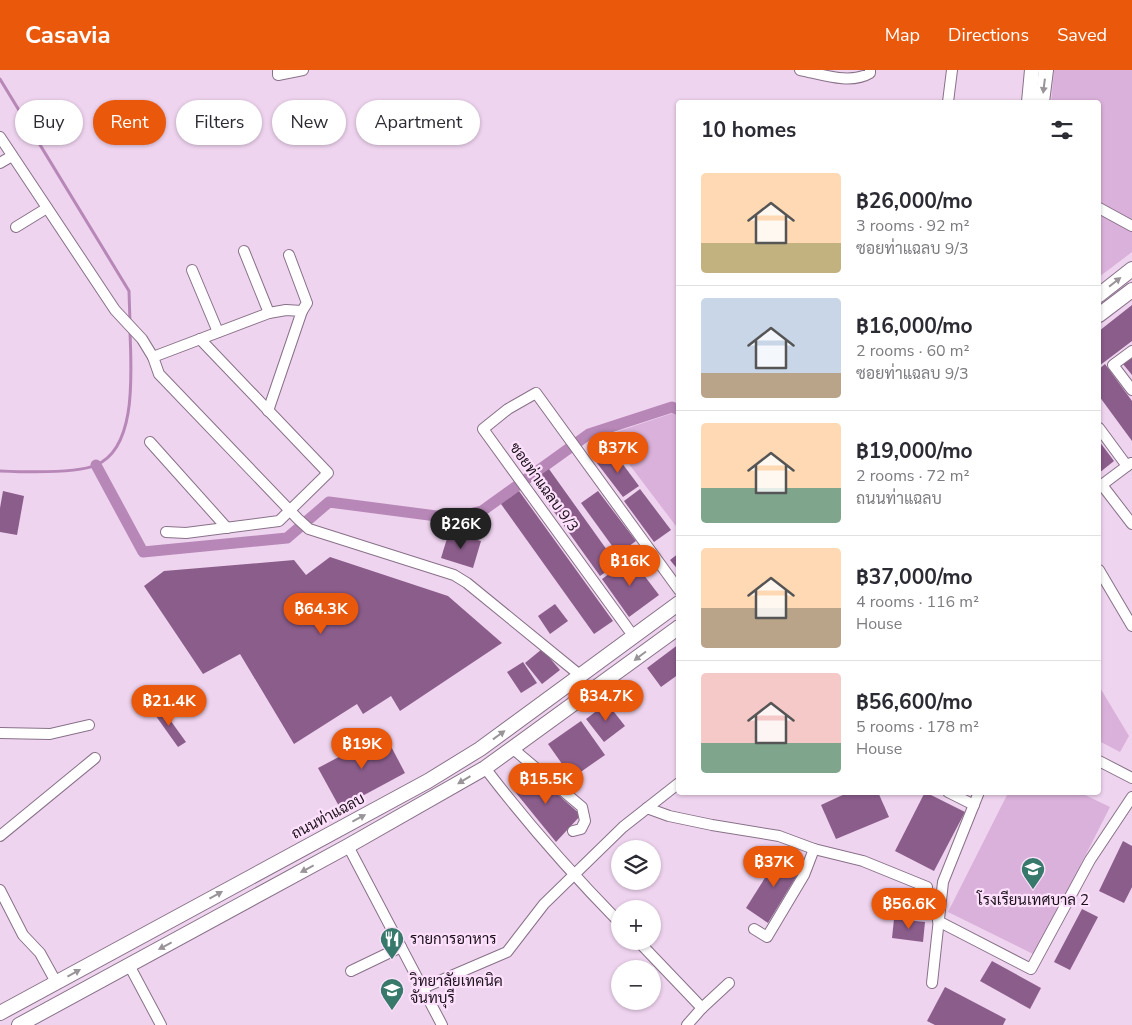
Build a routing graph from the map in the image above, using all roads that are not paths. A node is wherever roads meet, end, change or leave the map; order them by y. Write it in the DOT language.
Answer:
graph roads {
  1 [pos="278,70"];
  2 [pos="303,70"];
  3 [pos="800,70"];
  4 [pos="870,70"];
  5 [pos="952,70"];
  6 [pos="1032,70"];
  7 [pos="1046,70"];
  8 [pos="948,100"];
  9 [pos="1029,100"];
  10 [pos="1042,100"];
  11 [pos="0,137"];
  12 [pos="12,156"];
  13 [pos="0,163"];
  14 [pos="47,208"];
  15 [pos="1101,209"];
  16 [pos="1132,226"];
  17 [pos="16,227"];
  18 [pos="244,251"];
  19 [pos="290,255"];
  20 [pos="1132,269"];
  21 [pos="192,270"];
  22 [pos="1132,290"];
  23 [pos="1101,292"];
  24 [pos="302,311"];
  25 [pos="1101,313"];
  26 [pos="269,314"];
  27 [pos="218,332"];
  28 [pos="200,339"];
  29 [pos="1132,351"];
  30 [pos="153,357"];
  31 [pos="1132,390"];
  32 [pos="268,411"];
  33 [pos="1101,430"];
  34 [pos="150,442"];
  35 [pos="1130,464"];
  36 [pos="1101,485"];
  37 [pos="1101,487"];
  38 [pos="289,511"];
  39 [pos="1132,524"];
  40 [pos="227,528"];
  41 [pos="166,532"];
  42 [pos="1101,573"];
  43 [pos="676,586"];
  44 [pos="676,605"];
  45 [pos="1132,626"];
  46 [pos="676,629"];
  47 [pos="634,637"];
  48 [pos="581,676"];
  49 [pos="593,691"];
  50 [pos="89,725"];
  51 [pos="0,733"];
  52 [pos="512,748"];
  53 [pos="95,758"];
  54 [pos="1101,762"];
  55 [pos="485,768"];
  56 [pos="1132,778"];
  57 [pos="676,785"];
  58 [pos="954,795"];
  59 [pos="978,795"];
  60 [pos="1132,798"];
  61 [pos="974,805"];
  62 [pos="646,808"];
  63 [pos="339,828"];
  64 [pos="573,831"];
  65 [pos="0,836"];
  66 [pos="348,846"];
  67 [pos="814,849"];
  68 [pos="573,876"];
  69 [pos="927,888"];
  70 [pos="0,890"];
  71 [pos="611,914"];
  72 [pos="938,921"];
  73 [pos="754,929"];
  74 [pos="401,947"];
  75 [pos="647,950"];
  76 [pos="129,965"];
  77 [pos="351,971"];
  78 [pos="56,982"];
  79 [pos="729,983"];
  80 [pos="932,983"];
  81 [pos="423,988"];
  82 [pos="702,1008"];
  83 [pos="0,1013"];
  84 [pos="19,1025"];
  85 [pos="161,1025"];
  86 [pos="442,1025"];
  87 [pos="687,1025"];
  1 -- 2 [label="street"];
  3 -- 4 [label="street"];
  5 -- 8 [label="street"];
  6 -- 9 [label="main road"];
  7 -- 10 [label="main road, one-way"];
  11 -- 12 [label="street"];
  12 -- 13 [label="street"];
  12 -- 14 [label="street"];
  14 -- 17 [label="street"];
  14 -- 30 [label="street"];
  15 -- 16 [label="street"];
  18 -- 26 [label="street"];
  19 -- 24 [label="street"];
  23 -- 20 [label="main road, one-way"];
  21 -- 27 [label="street"];
  22 -- 25 [label="main road"];
  24 -- 26 [label="street"];
  24 -- 32 [label="street"];
  26 -- 27 [label="street"];
  27 -- 28 [label="street"];
  28 -- 30 [label="street"];
  28 -- 32 [label="street"];
  29 -- 31 [label="street"];
  30 -- 38 [label="street"];
  32 -- 38 [label="street"];
  33 -- 35 [label="street"];
  34 -- 40 [label="street"];
  35 -- 36 [label="street"];
  37 -- 39 [label="street"];
  38 -- 40 [label="street"];
  38 -- 48 [label="street"];
  40 -- 41 [label="street"];
  42 -- 45 [label="street"];
  43 -- 47 [label="street, ซอยท่าแฉลบ 9/3"];
  44 -- 47 [label="main road, ถนนท่าแฉลบ"];
  46 -- 49 [label="main road, one-way"];
  47 -- 48 [label="main road, ถนนท่าแฉลบ"];
  48 -- 49 [label="main road"];
  63 -- 48 [label="main road, ถนนท่าแฉลบ, one-way"];
  49 -- 52 [label="main road"];
  50 -- 51 [label="street"];
  52 -- 55 [label="main road"];
  52 -- 64 [label="street"];
  53 -- 65 [label="street"];
  54 -- 56 [label="street"];
  55 -- 66 [label="main road, one-way"];
  55 -- 68 [label="street"];
  57 -- 62 [label="street"];
  58 -- 61 [label="street"];
  59 -- 61 [label="street"];
  60 -- 72 [label="street"];
  61 -- 72 [label="street"];
  62 -- 67 [label="street"];
  62 -- 68 [label="street"];
  63 -- 66 [label="main road"];
  78 -- 63 [label="main road, ถนนท่าแฉลบ, one-way"];
  66 -- 74 [label="street"];
  66 -- 76 [label="main road, one-way"];
  67 -- 69 [label="street"];
  67 -- 73 [label="street"];
  68 -- 71 [label="street"];
  68 -- 81 [label="street"];
  70 -- 78 [label="street"];
  72 -- 80 [label="street"];
  74 -- 77 [label="street"];
  74 -- 81 [label="street"];
  75 -- 82 [label="street"];
  76 -- 84 [label="main road"];
  76 -- 85 [label="street"];
  78 -- 83 [label="main road, ถนนท่าแฉลบ"];
  79 -- 82 [label="street"];
  81 -- 86 [label="street"];
  82 -- 87 [label="street"];
}
